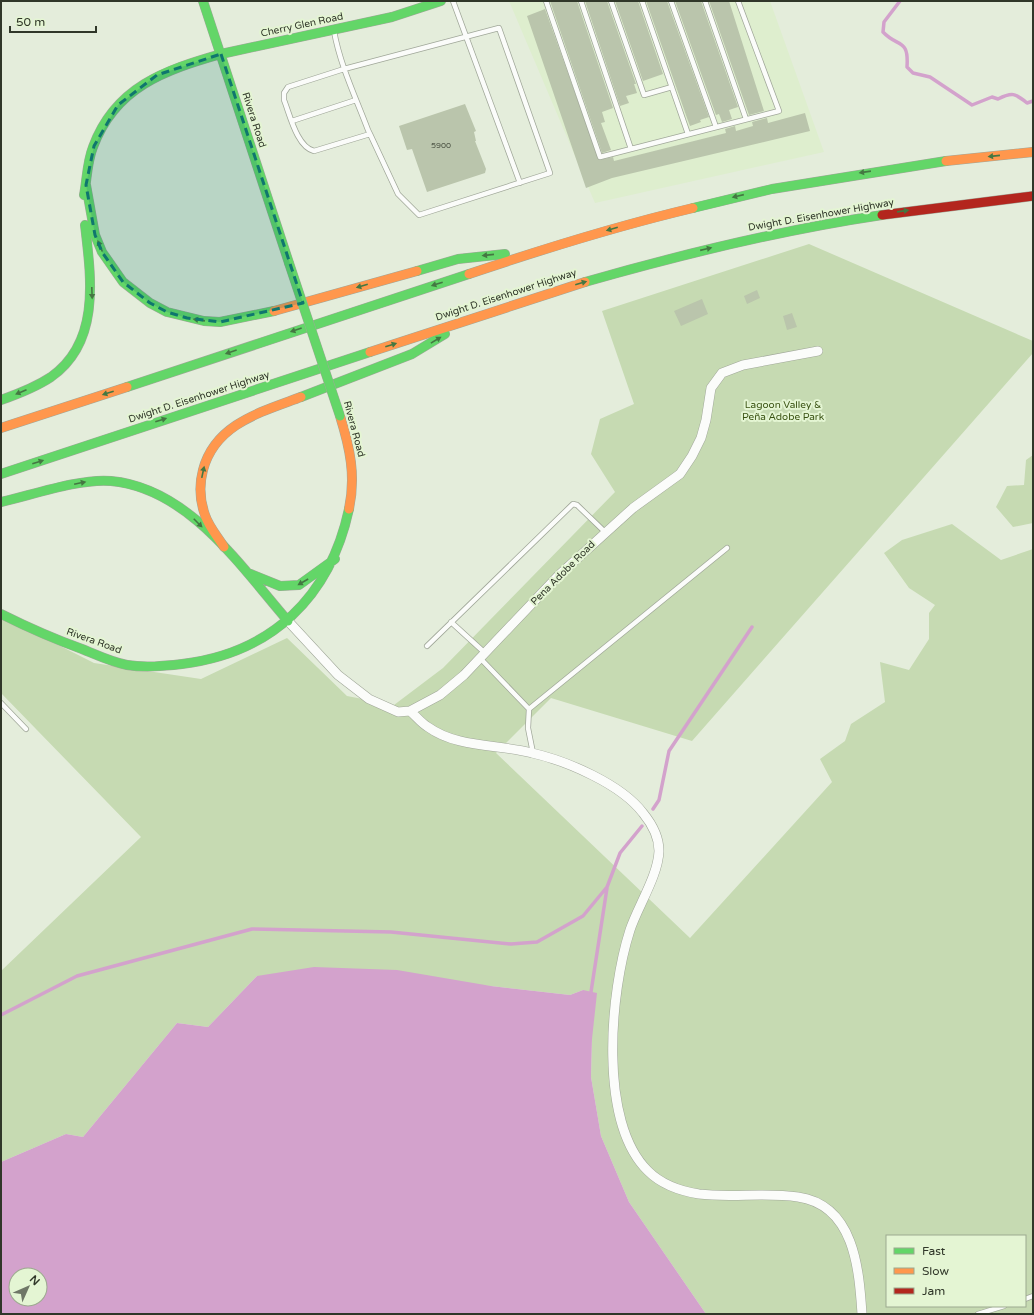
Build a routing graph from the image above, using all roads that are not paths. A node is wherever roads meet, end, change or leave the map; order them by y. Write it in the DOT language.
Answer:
graph roads {
  1 [pos="203,1"];
  2 [pos="441,1"];
  3 [pos="453,1"];
  4 [pos="546,1"];
  5 [pos="582,1"];
  6 [pos="611,1"];
  7 [pos="642,1"];
  8 [pos="671,1"];
  9 [pos="705,1"];
  10 [pos="738,1"];
  11 [pos="333,30"];
  12 [pos="466,37"];
  13 [pos="221,54"];
  14 [pos="344,68"];
  15 [pos="672,87"];
  16 [pos="356,100"];
  17 [pos="746,119"];
  18 [pos="292,121"];
  19 [pos="716,127"];
  20 [pos="370,134"];
  21 [pos="688,134"];
  22 [pos="631,149"];
  23 [pos="1033,152"];
  24 [pos="520,183"];
  25 [pos="86,185"];
  26 [pos="1033,196"];
  27 [pos="541,250"];
  28 [pos="475,316"];
  29 [pos="818,351"];
  30 [pos="1,400"];
  31 [pos="1,428"];
  32 [pos="1,474"];
  33 [pos="1,502"];
  34 [pos="605,532"];
  35 [pos="224,547"];
  36 [pos="727,548"];
  37 [pos="335,559"];
  38 [pos="246,572"];
  39 [pos="1,614"];
  40 [pos="288,621"];
  41 [pos="451,622"];
  42 [pos="427,646"];
  43 [pos="482,656"];
  44 [pos="1,703"];
  45 [pos="529,709"];
  46 [pos="410,711"];
  47 [pos="26,728"];
  48 [pos="532,753"];
  49 [pos="1001,1307"];
  50 [pos="862,1314"];
  51 [pos="978,1314"];
  1 -- 13 [label="main road"];
  2 -- 11 [label="main road, Cherry Glen Road"];
  3 -- 12 [label="lane"];
  4 -- 22 [label="lane"];
  5 -- 22 [label="lane"];
  6 -- 15 [label="lane"];
  7 -- 15 [label="lane"];
  8 -- 19 [label="lane"];
  9 -- 17 [label="lane"];
  10 -- 17 [label="lane"];
  11 -- 13 [label="main road, Cherry Glen Road"];
  11 -- 14 [label="lane"];
  12 -- 14 [label="lane"];
  12 -- 24 [label="lane"];
  12 -- 24 [label="lane"];
  13 -- 25 [label="main road, Cherry Glen Road"];
  13 -- 37 [label="main road, Rivera Road, bridge"];
  14 -- 16 [label="lane"];
  14 -- 18 [label="lane"];
  15 -- 21 [label="lane"];
  16 -- 18 [label="lane"];
  16 -- 20 [label="lane"];
  17 -- 19 [label="lane"];
  18 -- 20 [label="lane"];
  19 -- 21 [label="lane"];
  20 -- 24 [label="lane"];
  21 -- 22 [label="lane"];
  23 -- 27 [label="main road, one-way"];
  27 -- 25 [label="main road, one-way"];
  25 -- 30 [label="main road, one-way"];
  28 -- 26 [label="main road, Dwight D. Eisenhower Highway, one-way"];
  27 -- 31 [label="main road, one-way"];
  32 -- 28 [label="main road, Dwight D. Eisenhower Highway, one-way"];
  35 -- 28 [label="main road, one-way"];
  29 -- 34 [label="street, Pena Adobe Road"];
  33 -- 35 [label="main road, one-way"];
  34 -- 41 [label="lane"];
  34 -- 43 [label="street, Pena Adobe Road"];
  35 -- 38 [label="main road"];
  36 -- 45 [label="lane"];
  37 -- 38 [label="main road, one-way"];
  37 -- 40 [label="main road, Rivera Road"];
  38 -- 40 [label="main road"];
  39 -- 40 [label="main road, Rivera Road"];
  40 -- 46 [label="street"];
  41 -- 42 [label="lane"];
  41 -- 43 [label="lane"];
  43 -- 45 [label="lane"];
  43 -- 46 [label="street, Pena Adobe Road"];
  44 -- 47 [label="lane"];
  45 -- 48 [label="lane"];
  46 -- 48 [label="street"];
  48 -- 50 [label="street"];
  49 -- 51 [label="lane"];
}
